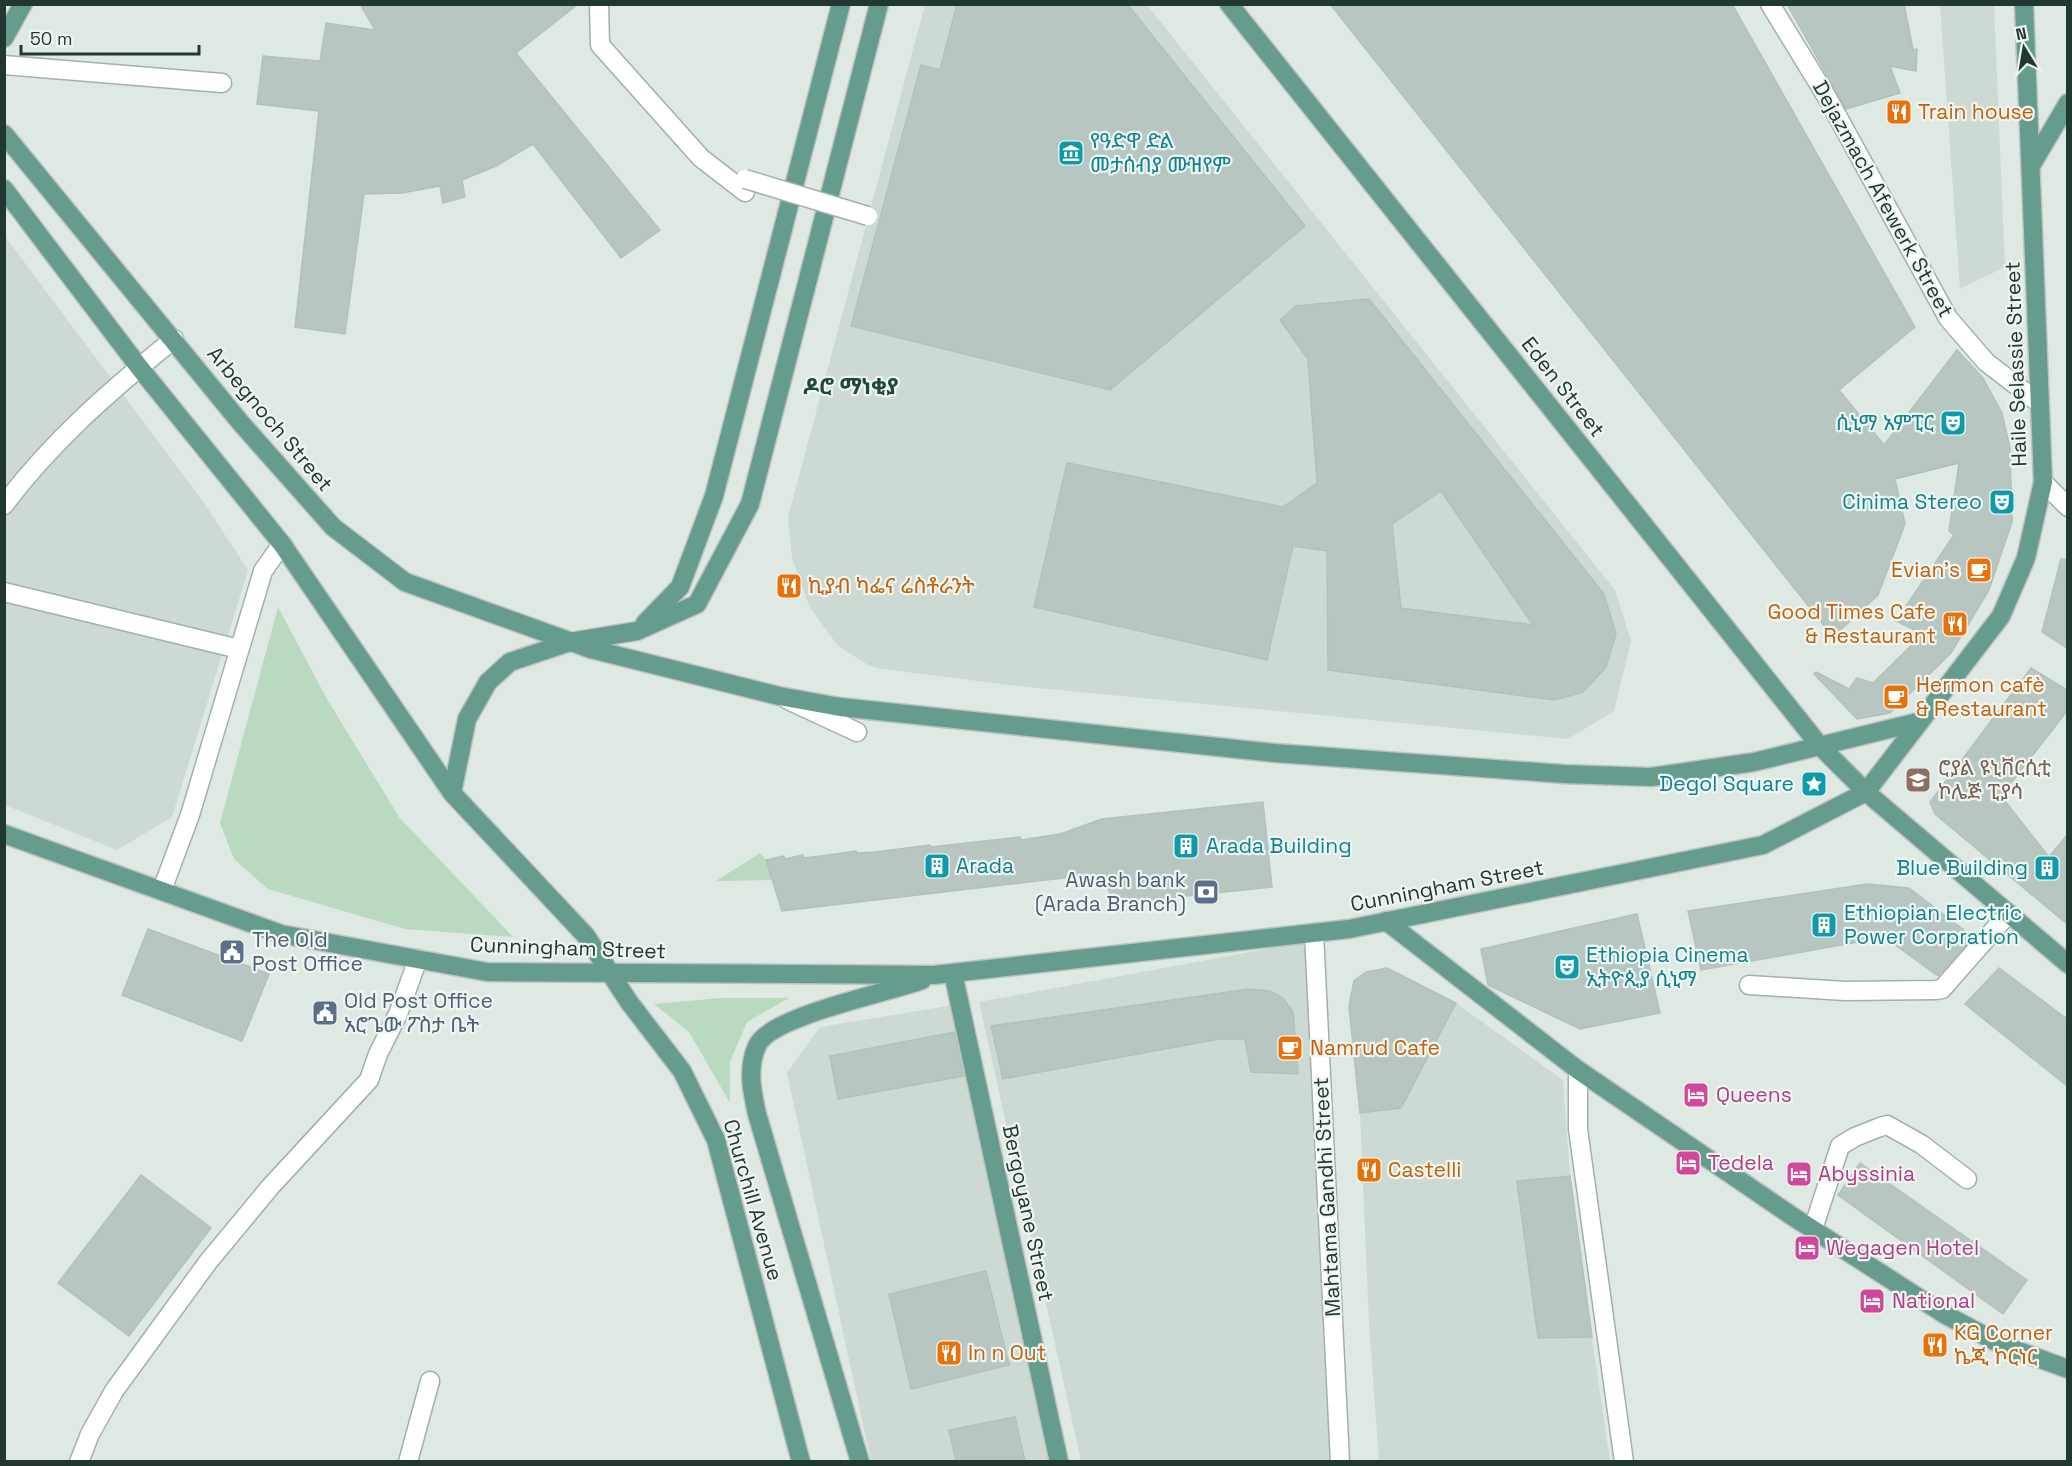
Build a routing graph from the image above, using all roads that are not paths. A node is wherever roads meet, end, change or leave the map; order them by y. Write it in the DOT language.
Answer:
graph roads {
  1 [pos="23,4"];
  2 [pos="599,4"];
  3 [pos="841,4"];
  4 [pos="879,4"];
  5 [pos="1229,4"];
  6 [pos="1770,4"];
  7 [pos="2024,4"];
  8 [pos="4,38"];
  9 [pos="4,65"];
  10 [pos="222,82"];
  11 [pos="2067,103"];
  12 [pos="6,133"];
  13 [pos="2032,164"];
  14 [pos="4,189"];
  15 [pos="4,199"];
  16 [pos="27,216"];
  17 [pos="874,218"];
  18 [pos="174,339"];
  19 [pos="139,367"];
  20 [pos="2039,403"];
  21 [pos="2043,482"];
  22 [pos="4,505"];
  23 [pos="2067,507"];
  24 [pos="282,544"];
  25 [pos="4,592"];
  26 [pos="637,631"];
  27 [pos="570,642"];
  28 [pos="239,649"];
  29 [pos="779,696"];
  30 [pos="1918,722"];
  31 [pos="857,732"];
  32 [pos="1820,746"];
  33 [pos="1866,792"];
  34 [pos="452,793"];
  35 [pos="4,834"];
  36 [pos="162,890"];
  37 [pos="2007,915"];
  38 [pos="1386,921"];
  39 [pos="1314,933"];
  40 [pos="418,959"];
  41 [pos="2067,964"];
  42 [pos="612,973"];
  43 [pos="953,973"];
  44 [pos="934,975"];
  45 [pos="1749,985"];
  46 [pos="789,1021"];
  47 [pos="1578,1070"];
  48 [pos="1967,1179"];
  49 [pos="1813,1229"];
  50 [pos="2067,1369"];
  51 [pos="430,1381"];
  52 [pos="79,1461"];
  53 [pos="408,1461"];
  54 [pos="801,1461"];
  55 [pos="860,1461"];
  56 [pos="1059,1461"];
  57 [pos="1340,1461"];
  58 [pos="1624,1461"];
  1 -- 8 [label="main road"];
  2 -- 17 [label="street, bridge"];
  3 -- 26 [label="main road"];
  4 -- 26 [label="main road"];
  5 -- 32 [label="main road, Eden Street"];
  6 -- 20 [label="street, Dejazmach Afewerk Street"];
  7 -- 13 [label="main road, Haile Selassie Street"];
  9 -- 10 [label="street"];
  11 -- 13 [label="main road"];
  12 -- 18 [label="main road, Arbegnoch Street"];
  13 -- 20 [label="main road, Haile Selassie Street"];
  14 -- 16 [label="main road"];
  15 -- 16 [label="main road"];
  16 -- 19 [label="main road"];
  18 -- 19 [label="street"];
  18 -- 27 [label="main road, Arbegnoch Street"];
  19 -- 22 [label="street"];
  19 -- 24 [label="main road"];
  20 -- 21 [label="main road, Haile Selassie Street"];
  21 -- 23 [label="street"];
  21 -- 30 [label="main road, Haile Selassie Street"];
  24 -- 28 [label="street"];
  24 -- 34 [label="main road"];
  25 -- 28 [label="street"];
  26 -- 27 [label="main road"];
  27 -- 29 [label="main road, Arbegnoch Street"];
  27 -- 34 [label="main road"];
  28 -- 36 [label="street"];
  29 -- 31 [label="street"];
  29 -- 32 [label="main road, Arbegnoch Street"];
  30 -- 32 [label="main road, Arbegnoch Street"];
  30 -- 33 [label="main road, Cunningham Street"];
  32 -- 33 [label="main road, Eden Street"];
  33 -- 37 [label="main road, Eden Street"];
  33 -- 38 [label="main road, Cunningham Street"];
  34 -- 42 [label="main road, Churchill Avenue"];
  35 -- 36 [label="main road, Cunningham Street"];
  36 -- 40 [label="main road, Cunningham Street"];
  37 -- 41 [label="main road, Eden Street"];
  37 -- 45 [label="street"];
  38 -- 39 [label="main road, Cunningham Street"];
  38 -- 47 [label="main road"];
  39 -- 43 [label="main road, Cunningham Street"];
  39 -- 57 [label="street, Mahtama Gandhi Street"];
  40 -- 42 [label="main road, Cunningham Street"];
  40 -- 52 [label="street"];
  42 -- 44 [label="main road, Cunningham Street"];
  42 -- 54 [label="main road, Churchill Avenue"];
  43 -- 44 [label="main road, Cunningham Street"];
  43 -- 56 [label="main road, Bergoyane Street"];
  44 -- 46 [label="main road, Cunningham Street"];
  46 -- 55 [label="main road, Churchill Avenue"];
  47 -- 49 [label="main road"];
  47 -- 58 [label="street"];
  48 -- 49 [label="street"];
  49 -- 50 [label="main road"];
  51 -- 53 [label="street"];
}
